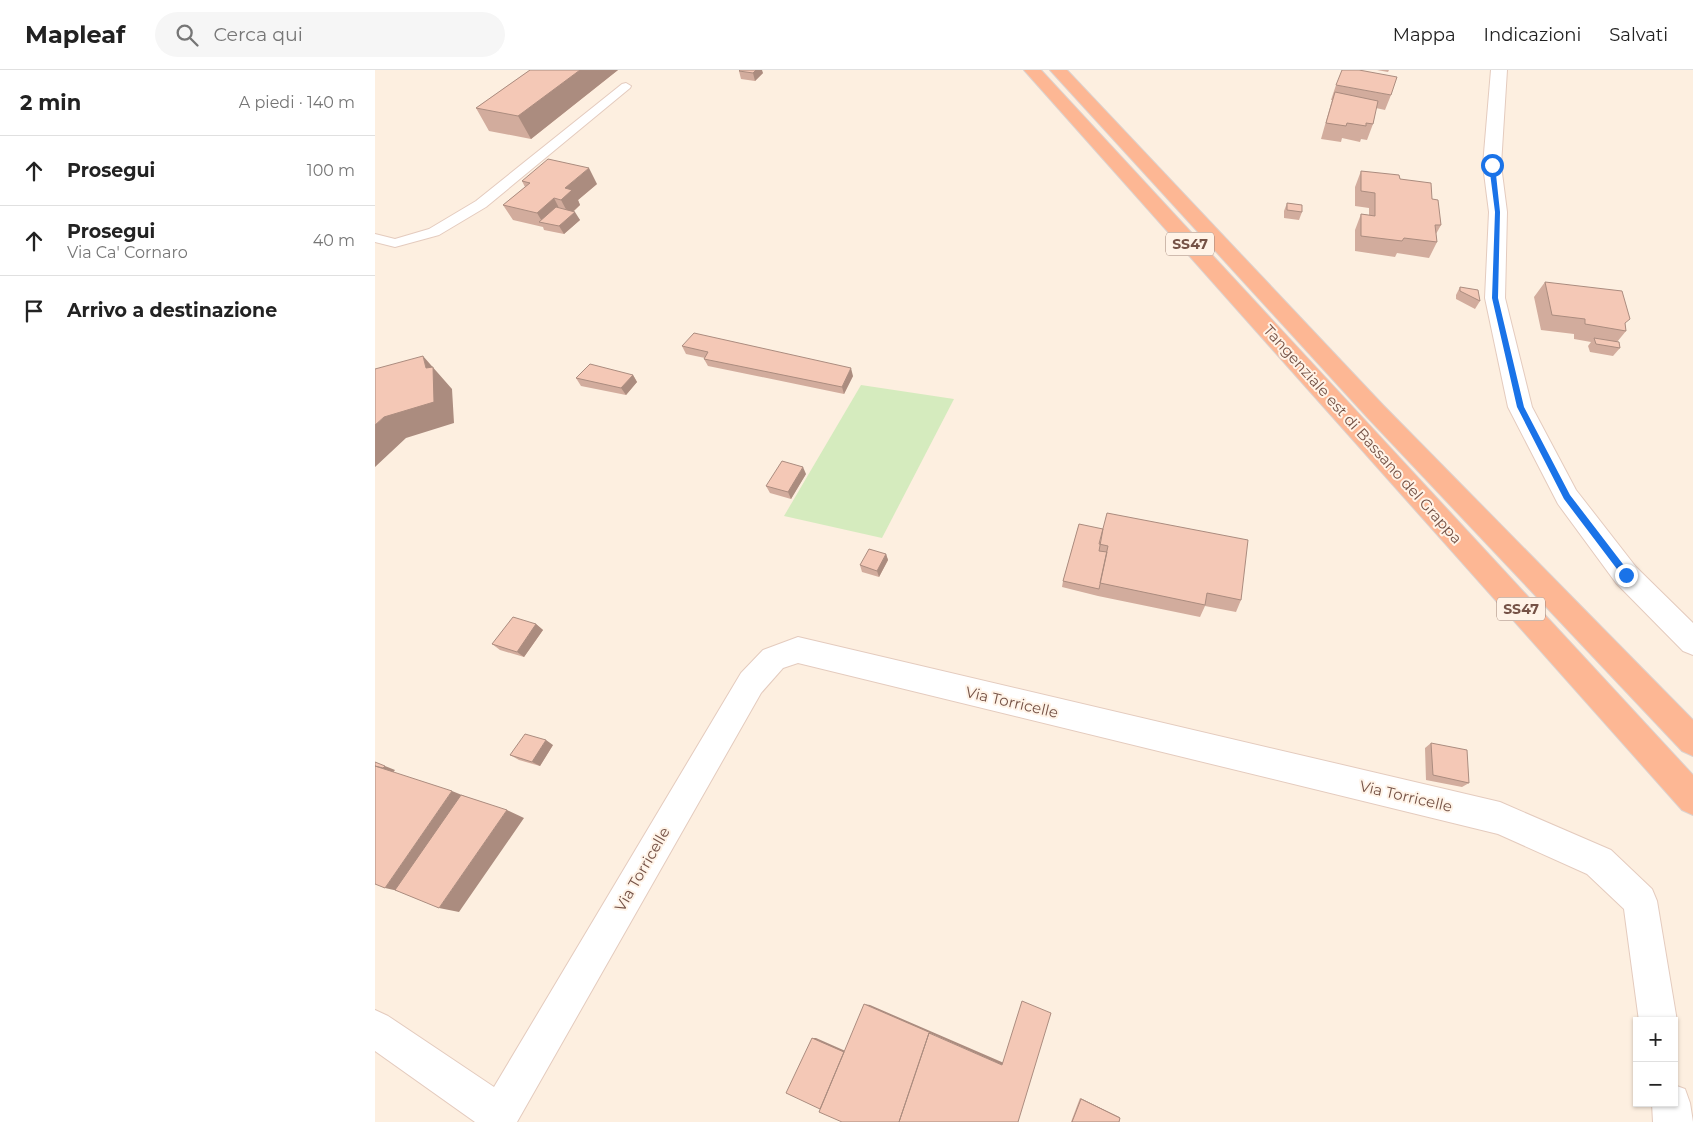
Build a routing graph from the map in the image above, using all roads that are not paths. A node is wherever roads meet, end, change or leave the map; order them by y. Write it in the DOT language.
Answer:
graph roads {
  1 [pos="1032,70"];
  2 [pos="1058,70"];
  3 [pos="1499,70"];
  4 [pos="625,86"];
  5 [pos="375,238"];
  6 [pos="1693,642"];
  7 [pos="1693,741"];
  8 [pos="1693,799"];
  9 [pos="1657,1017"];
  10 [pos="375,1029"];
  11 [pos="1671,1107"];
  12 [pos="497,1118"];
  13 [pos="1673,1122"];
  1 -- 8 [label="highway, Tangenziale est di Bassano del Grappa / SS47"];
  2 -- 7 [label="highway, Tangenziale est di Bassano del Grappa / SS47"];
  3 -- 6 [label="street"];
  4 -- 5 [label="lane"];
  9 -- 12 [label="street, Via Torricelle"];
  10 -- 12 [label="street"];
  11 -- 13 [label="street"];
}
